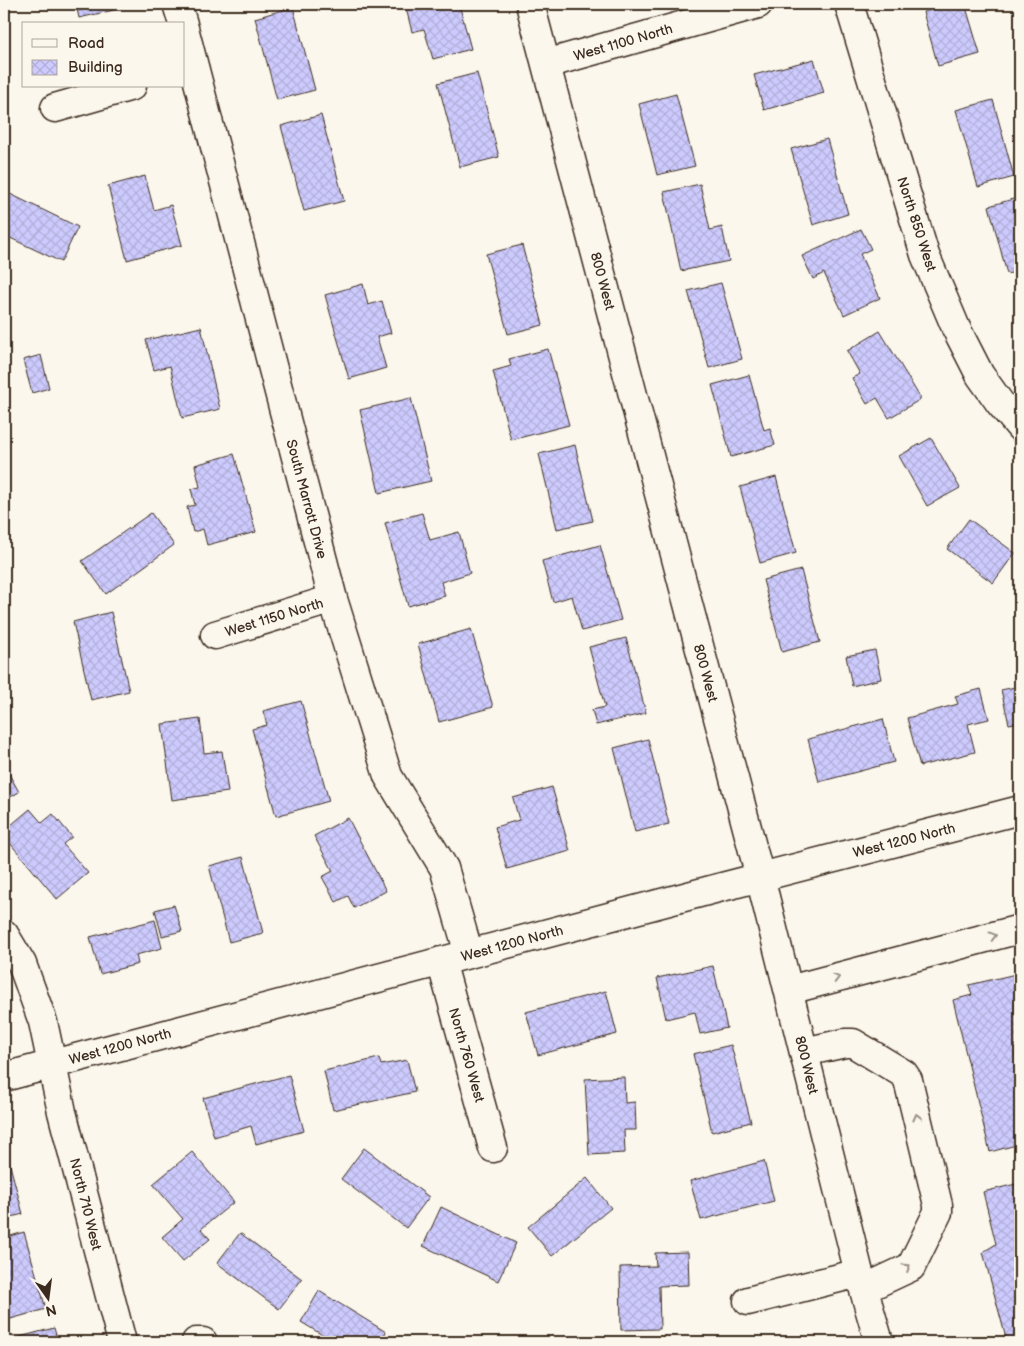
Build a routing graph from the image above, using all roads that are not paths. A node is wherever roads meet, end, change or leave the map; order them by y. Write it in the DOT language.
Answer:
graph roads {
  1 [pos="177,4"];
  2 [pos="530,4"];
  3 [pos="758,4"];
  4 [pos="849,4"];
  5 [pos="182,22"];
  6 [pos="185,36"];
  7 [pos="546,64"];
  8 [pos="189,70"];
  9 [pos="125,88"];
  10 [pos="55,108"];
  11 [pos="1020,427"];
  12 [pos="333,599"];
  13 [pos="215,634"];
  14 [pos="1020,810"];
  15 [pos="760,877"];
  16 [pos="1020,929"];
  17 [pos="4,934"];
  18 [pos="469,954"];
  19 [pos="441,961"];
  20 [pos="789,990"];
  21 [pos="804,1052"];
  22 [pos="53,1064"];
  23 [pos="4,1077"];
  24 [pos="494,1148"];
  25 [pos="862,1281"];
  26 [pos="748,1301"];
  27 [pos="122,1342"];
  28 [pos="196,1342"];
  29 [pos="203,1342"];
  30 [pos="879,1342"];
  1 -- 5 [label="street"];
  2 -- 7 [label="street, 800 West"];
  3 -- 7 [label="street, West 1100 North"];
  4 -- 11 [label="street, North 850 West"];
  6 -- 8 [label="street, South Marrott Drive"];
  7 -- 15 [label="street, 800 West"];
  8 -- 12 [label="street, South Marrott Drive"];
  9 -- 10 [label="street"];
  12 -- 13 [label="street, West 1150 North"];
  12 -- 18 [label="street, South Marrott Drive"];
  14 -- 15 [label="street, West 1200 North"];
  15 -- 18 [label="street, West 1200 North"];
  15 -- 20 [label="street, 800 West"];
  20 -- 16 [label="street, one-way"];
  17 -- 22 [label="street, North 710 West"];
  18 -- 19 [label="street, West 1200 North"];
  19 -- 22 [label="street, West 1200 North"];
  19 -- 24 [label="street, North 760 West"];
  20 -- 21 [label="street, 800 West"];
  21 -- 25 [label="street, 800 West"];
  25 -- 21 [label="street, one-way"];
  22 -- 23 [label="street, West 1200 North"];
  22 -- 27 [label="street, North 710 West"];
  25 -- 26 [label="street"];
  25 -- 30 [label="street, 800 West"];
  28 -- 29 [label="street"];
}
